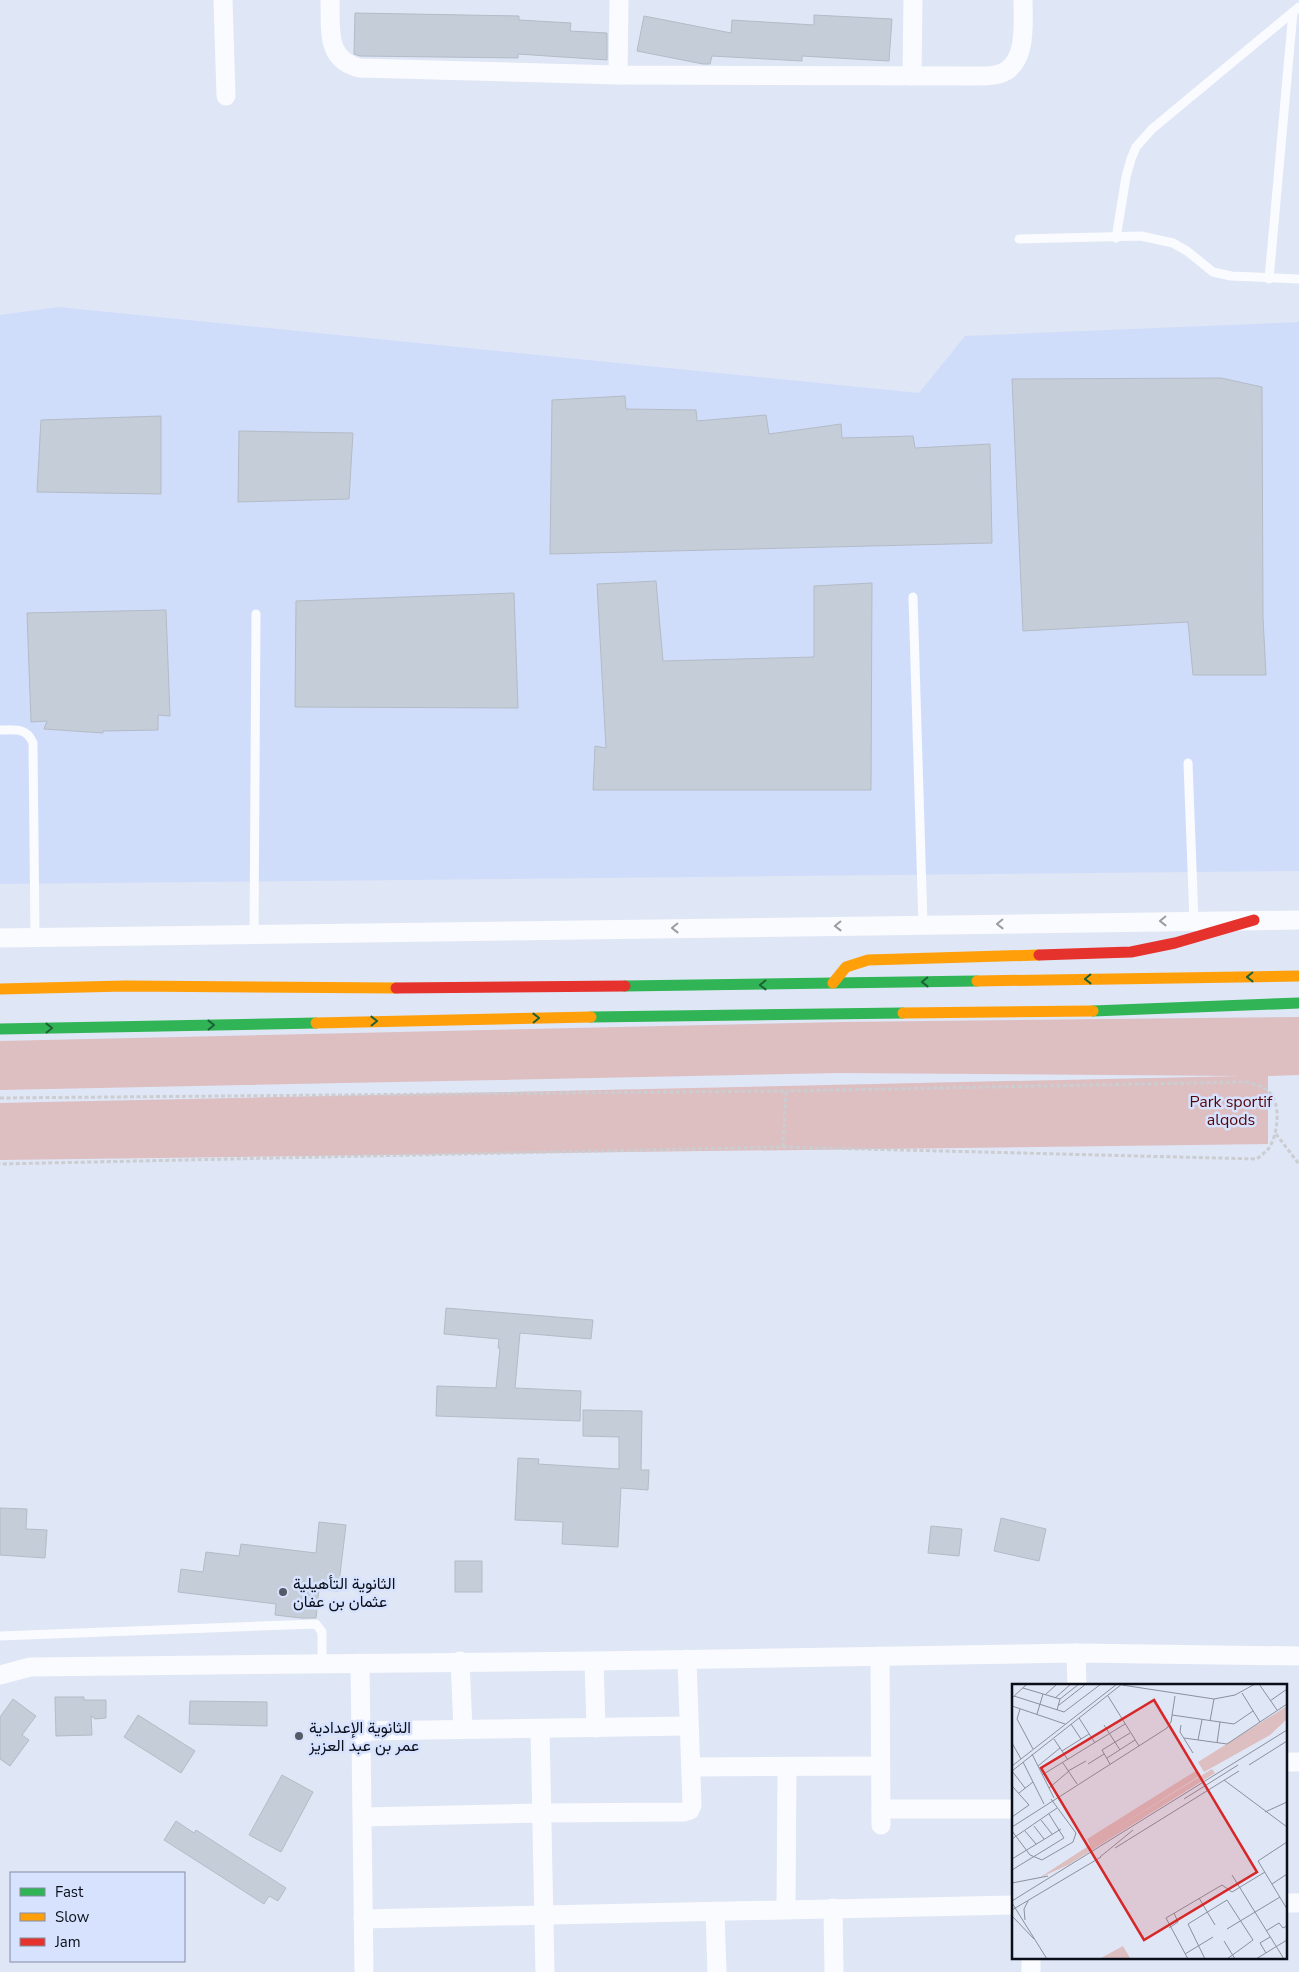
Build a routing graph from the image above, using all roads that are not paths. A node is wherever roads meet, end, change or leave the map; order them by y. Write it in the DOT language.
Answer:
graph roads {
  1 [pos="223,0"];
  2 [pos="330,0"];
  3 [pos="618,0"];
  4 [pos="913,0"];
  5 [pos="1023,0"];
  6 [pos="1296,10"];
  7 [pos="618,75"];
  8 [pos="912,76"];
  9 [pos="226,96"];
  10 [pos="1116,238"];
  11 [pos="1019,239"];
  12 [pos="1268,279"];
  13 [pos="1299,279"];
  14 [pos="913,597"];
  15 [pos="256,614"];
  16 [pos="0,730"];
  17 [pos="1188,763"];
  18 [pos="1254,920"];
  19 [pos="1299,920"];
  20 [pos="1194,921"];
  21 [pos="922,925"];
  22 [pos="254,936"];
  23 [pos="0,938"];
  24 [pos="35,938"];
  25 [pos="1299,976"];
  26 [pos="38,977"];
  27 [pos="833,984"];
  28 [pos="125,986"];
  29 [pos="0,989"];
  30 [pos="1299,1003"];
  31 [pos="0,1029"];
  32 [pos="0,1636"];
  33 [pos="1076,1653"];
  34 [pos="880,1656"];
  35 [pos="1299,1656"];
  36 [pos="687,1659"];
  37 [pos="460,1661"];
  38 [pos="594,1661"];
  39 [pos="322,1663"];
  40 [pos="360,1663"];
  41 [pos="0,1675"];
  42 [pos="1077,1684"];
  43 [pos="689,1726"];
  44 [pos="596,1728"];
  45 [pos="463,1729"];
  46 [pos="540,1729"];
  47 [pos="360,1731"];
  48 [pos="1286,1762"];
  49 [pos="1299,1762"];
  50 [pos="880,1766"];
  51 [pos="691,1767"];
  52 [pos="787,1767"];
  53 [pos="1012,1810"];
  54 [pos="542,1813"];
  55 [pos="363,1818"];
  56 [pos="1286,1904"];
  57 [pos="1299,1904"];
  58 [pos="1012,1905"];
  59 [pos="833,1908"];
  60 [pos="786,1909"];
  61 [pos="715,1911"];
  62 [pos="544,1914"];
  63 [pos="364,1919"];
  64 [pos="364,1972"];
  65 [pos="545,1972"];
  66 [pos="716,1972"];
  67 [pos="834,1972"];
  1 -- 9 [label="street"];
  2 -- 7 [label="street"];
  3 -- 7 [label="street"];
  4 -- 8 [label="street"];
  5 -- 8 [label="street"];
  6 -- 10 [label="lane"];
  6 -- 12 [label="lane"];
  7 -- 8 [label="street"];
  10 -- 11 [label="lane"];
  10 -- 12 [label="lane"];
  12 -- 13 [label="lane"];
  14 -- 21 [label="lane"];
  15 -- 22 [label="lane"];
  16 -- 24 [label="lane"];
  17 -- 20 [label="lane"];
  18 -- 19 [label="street"];
  18 -- 20 [label="street"];
  18 -- 27 [label="highway"];
  20 -- 21 [label="street, one-way"];
  21 -- 22 [label="street, one-way"];
  22 -- 24 [label="street"];
  23 -- 24 [label="street"];
  25 -- 27 [label="highway, one-way"];
  26 -- 28 [label="highway"];
  27 -- 28 [label="highway, one-way"];
  28 -- 29 [label="highway"];
  31 -- 30 [label="highway, one-way"];
  32 -- 39 [label="lane"];
  33 -- 34 [label="street"];
  33 -- 35 [label="street"];
  33 -- 42 [label="street"];
  34 -- 36 [label="street"];
  34 -- 50 [label="street"];
  36 -- 38 [label="street"];
  36 -- 43 [label="street"];
  37 -- 38 [label="street"];
  37 -- 40 [label="street"];
  37 -- 45 [label="street"];
  38 -- 44 [label="street"];
  39 -- 40 [label="street"];
  39 -- 41 [label="street"];
  40 -- 47 [label="street"];
  43 -- 44 [label="street"];
  43 -- 51 [label="street"];
  44 -- 46 [label="street"];
  45 -- 46 [label="street"];
  45 -- 47 [label="street"];
  46 -- 54 [label="street"];
  47 -- 55 [label="street"];
  48 -- 49 [label="street"];
  50 -- 52 [label="street"];
  50 -- 53 [label="street"];
  51 -- 52 [label="street"];
  51 -- 54 [label="street"];
  52 -- 60 [label="street"];
  54 -- 55 [label="street"];
  54 -- 62 [label="street"];
  55 -- 63 [label="street"];
  56 -- 57 [label="street"];
  58 -- 59 [label="street"];
  59 -- 60 [label="street"];
  59 -- 67 [label="street"];
  60 -- 61 [label="street"];
  61 -- 62 [label="street"];
  61 -- 66 [label="street"];
  62 -- 63 [label="street"];
  62 -- 65 [label="street"];
  63 -- 64 [label="street"];
}
